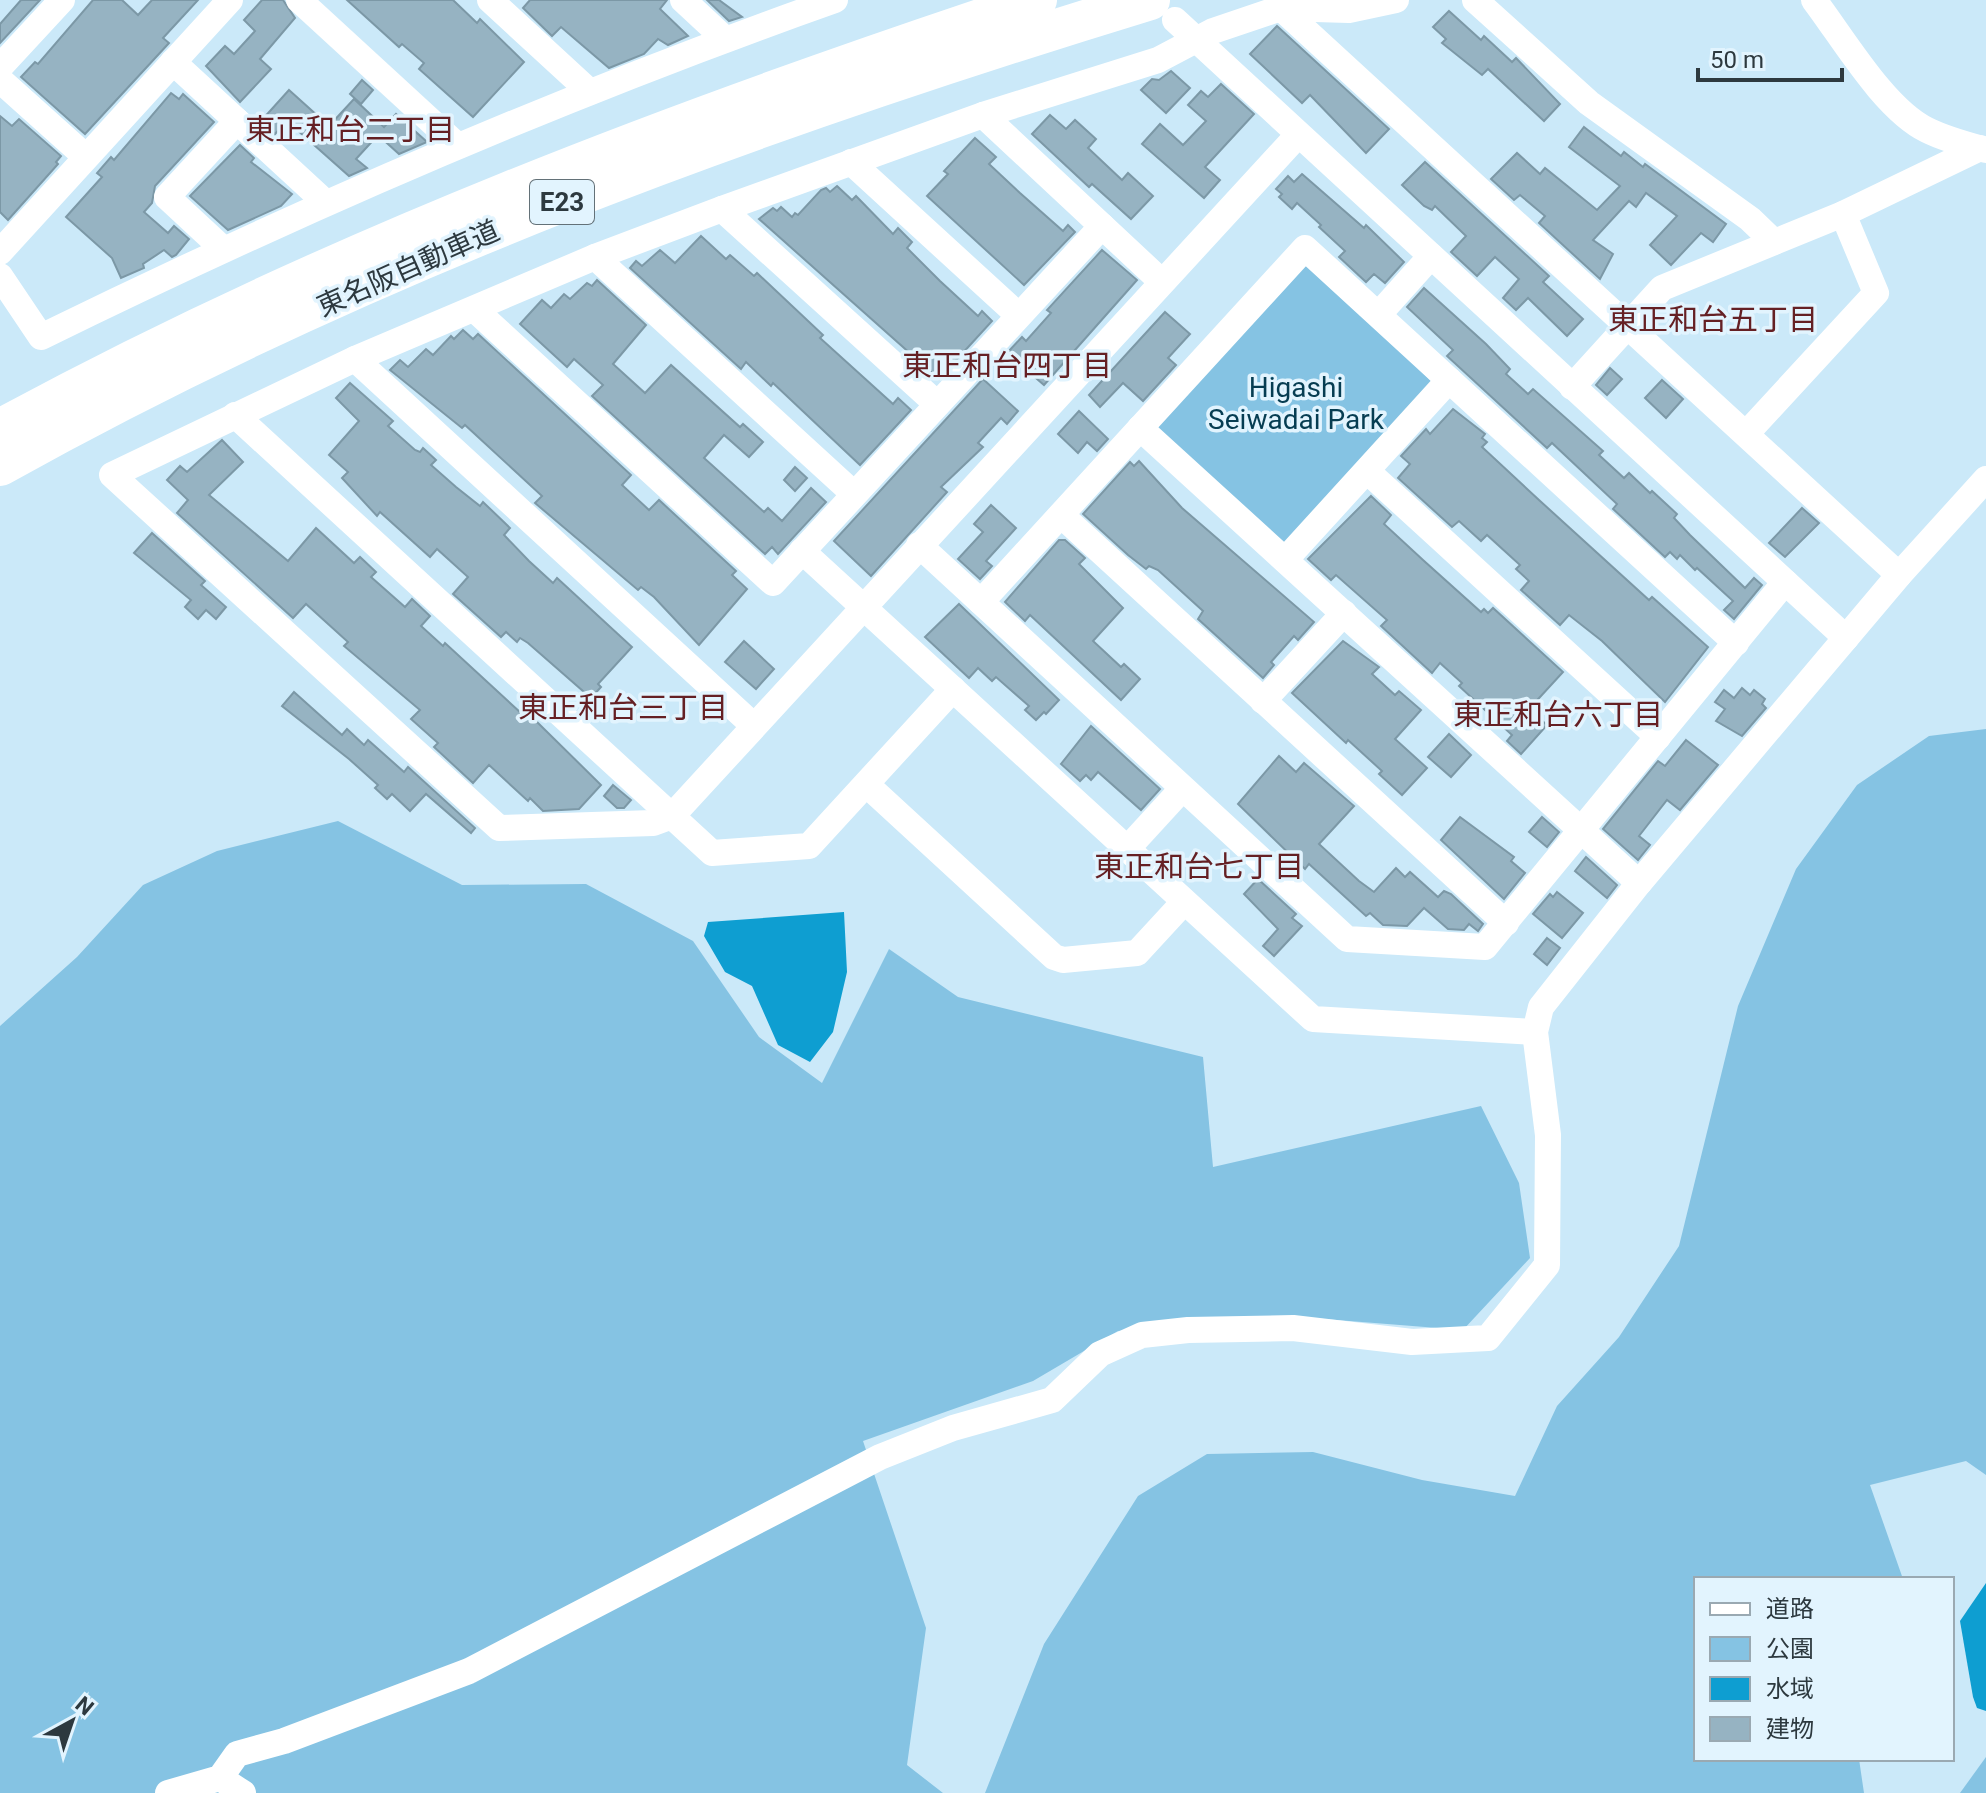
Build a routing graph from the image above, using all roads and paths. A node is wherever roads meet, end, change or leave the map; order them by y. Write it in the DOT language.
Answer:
graph roads {
  1 [pos="62,0"];
  2 [pos="230,0"];
  3 [pos="299,0"];
  4 [pos="490,0"];
  5 [pos="683,0"];
  6 [pos="835,0"];
  7 [pos="1037,0"];
  8 [pos="1396,0"];
  9 [pos="1475,0"];
  10 [pos="1814,0"];
  11 [pos="1281,8"];
  12 [pos="1162,10"];
  13 [pos="725,39"];
  14 [pos="1194,41"];
  15 [pos="173,62"];
  16 [pos="0,67"];
  17 [pos="0,80"];
  18 [pos="590,92"];
  19 [pos="983,115"];
  20 [pos="237,121"];
  21 [pos="1298,135"];
  22 [pos="458,146"];
  23 [pos="1983,149"];
  24 [pos="86,157"];
  25 [pos="851,162"];
  26 [pos="326,203"];
  27 [pos="722,209"];
  28 [pos="1843,214"];
  29 [pos="1102,226"];
  30 [pos="1774,242"];
  31 [pos="222,248"];
  32 [pos="0,252"];
  33 [pos="1431,256"];
  34 [pos="595,257"];
  35 [pos="0,276"];
  36 [pos="1162,282"];
  37 [pos="474,309"];
  38 [pos="1379,314"];
  39 [pos="1018,315"];
  40 [pos="1628,325"];
  41 [pos="355,359"];
  42 [pos="1449,380"];
  43 [pos="1572,387"];
  44 [pos="937,404"];
  45 [pos="235,415"];
  46 [pos="1140,428"];
  47 [pos="0,429"];
  48 [pos="1746,434"];
  49 [pos="0,466"];
  50 [pos="1367,471"];
  51 [pos="1986,479"];
  52 [pos="854,494"];
  53 [pos="1061,515"];
  54 [pos="919,545"];
  55 [pos="802,551"];
  56 [pos="1285,560"];
  57 [pos="1899,575"];
  58 [pos="1785,582"];
  59 [pos="981,602"];
  60 [pos="863,607"];
  61 [pos="1344,613"];
  62 [pos="1846,638"];
  63 [pos="1736,643"];
  64 [pos="953,689"];
  65 [pos="1263,701"];
  66 [pos="754,726"];
  67 [pos="1658,737"];
  68 [pos="867,785"];
  69 [pos="1182,789"];
  70 [pos="672,816"];
  71 [pos="1580,831"];
  72 [pos="1127,849"];
  73 [pos="1639,883"];
  74 [pos="1184,902"];
  75 [pos="1506,923"];
  76 [pos="1535,1032"];
  77 [pos="220,1778"];
  78 [pos="168,1793"];
  79 [pos="243,1793"];
  1 -- 16 [label="street"];
  2 -- 15 [label="street"];
  3 -- 22 [label="street"];
  4 -- 18 [label="street"];
  5 -- 13 [label="street"];
  6 -- 13 [label="street"];
  7 -- 47 [label="highway, 東名阪自動車道 / E23"];
  8 -- 11 [label="street"];
  9 -- 30 [label="street"];
  10 -- 23 [label="street"];
  11 -- 14 [label="street"];
  11 -- 40 [label="street"];
  12 -- 14 [label="street"];
  12 -- 49 [label="highway, 東名阪自動車道 / E23"];
  13 -- 18 [label="street"];
  14 -- 19 [label="street"];
  14 -- 21 [label="street"];
  15 -- 20 [label="street"];
  15 -- 24 [label="street"];
  17 -- 24 [label="street"];
  18 -- 22 [label="street"];
  19 -- 25 [label="street"];
  19 -- 29 [label="street"];
  20 -- 26 [label="street"];
  20 -- 31 [label="street"];
  21 -- 33 [label="street"];
  21 -- 36 [label="street"];
  22 -- 26 [label="street"];
  23 -- 28 [label="street"];
  24 -- 32 [label="street"];
  25 -- 27 [label="street"];
  25 -- 39 [label="street"];
  26 -- 31 [label="street"];
  27 -- 34 [label="street"];
  27 -- 44 [label="street"];
  28 -- 30 [label="street"];
  28 -- 48 [label="street"];
  29 -- 36 [label="street"];
  29 -- 39 [label="street"];
  30 -- 40 [label="street"];
  31 -- 35 [label="street"];
  33 -- 38 [label="street"];
  33 -- 43 [label="street"];
  34 -- 37 [label="street"];
  34 -- 52 [label="street"];
  36 -- 54 [label="street"];
  37 -- 41 [label="street"];
  37 -- 55 [label="street"];
  38 -- 42 [label="street"];
  38 -- 46 [label="street"];
  39 -- 44 [label="street"];
  40 -- 43 [label="street"];
  40 -- 48 [label="street"];
  41 -- 45 [label="street"];
  41 -- 66 [label="street"];
  42 -- 50 [label="street"];
  42 -- 63 [label="street"];
  43 -- 58 [label="street"];
  44 -- 52 [label="street"];
  45 -- 70 [label="street"];
  45 -- 70 [label="street"];
  46 -- 53 [label="street"];
  46 -- 56 [label="street"];
  48 -- 57 [label="street"];
  50 -- 56 [label="street"];
  50 -- 67 [label="street"];
  51 -- 57 [label="street"];
  52 -- 55 [label="street"];
  53 -- 59 [label="street"];
  53 -- 65 [label="street"];
  54 -- 59 [label="street"];
  54 -- 60 [label="street"];
  55 -- 60 [label="street"];
  56 -- 61 [label="street"];
  57 -- 62 [label="street"];
  58 -- 62 [label="street"];
  58 -- 63 [label="street"];
  59 -- 69 [label="street"];
  60 -- 64 [label="street"];
  60 -- 66 [label="street"];
  61 -- 65 [label="street"];
  61 -- 71 [label="street"];
  62 -- 73 [label="street"];
  63 -- 67 [label="street"];
  64 -- 68 [label="street"];
  64 -- 72 [label="street"];
  65 -- 75 [label="street"];
  66 -- 70 [label="street"];
  67 -- 71 [label="street"];
  68 -- 70 [label="street"];
  68 -- 74 [label="street"];
  69 -- 72 [label="street"];
  69 -- 75 [label="street"];
  71 -- 73 [label="street"];
  71 -- 75 [label="street"];
  72 -- 74 [label="street"];
  73 -- 76 [label="street"];
  74 -- 76 [label="street"];
  76 -- 77 [label="street"];
  77 -- 78 [label="street"];
  77 -- 79 [label="street"];
}
